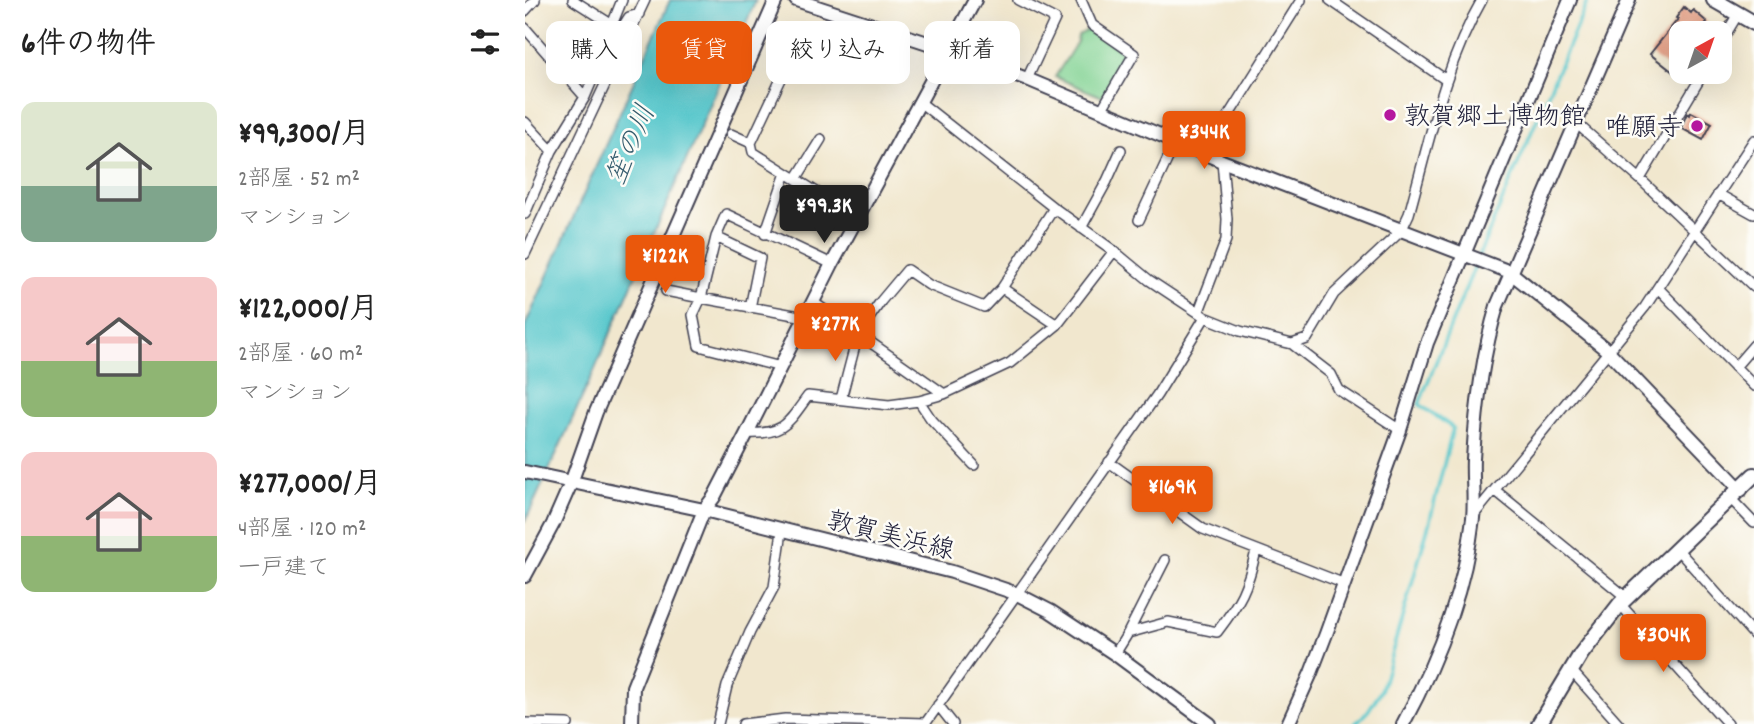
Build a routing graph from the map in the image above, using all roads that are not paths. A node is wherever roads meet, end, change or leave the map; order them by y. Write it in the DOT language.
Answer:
graph roads {
  1 [pos="535,0"];
  2 [pos="573,0"];
  3 [pos="622,0"];
  4 [pos="645,0"];
  5 [pos="776,0"];
  6 [pos="796,0"];
  7 [pos="975,0"];
  8 [pos="1018,0"];
  9 [pos="1081,0"];
  10 [pos="1301,0"];
  11 [pos="1329,0"];
  12 [pos="1482,0"];
  13 [pos="1570,0"];
  14 [pos="1629,0"];
  15 [pos="1714,0"];
  16 [pos="525,11"];
  17 [pos="639,14"];
  18 [pos="1738,14"];
  19 [pos="606,21"];
  20 [pos="612,21"];
  21 [pos="626,21"];
  22 [pos="964,21"];
  23 [pos="1733,22"];
  24 [pos="1754,23"];
  25 [pos="525,28"];
  26 [pos="924,42"];
  27 [pos="1020,76"];
  28 [pos="1027,79"];
  29 [pos="1446,80"];
  30 [pos="591,84"];
  31 [pos="779,84"];
  32 [pos="931,84"];
  33 [pos="1697,84"];
  34 [pos="585,97"];
  35 [pos="921,103"];
  36 [pos="1102,109"];
  37 [pos="525,122"];
  38 [pos="1575,122"];
  39 [pos="731,134"];
  40 [pos="821,139"];
  41 [pos="1754,140"];
  42 [pos="1176,141"];
  43 [pos="751,143"];
  44 [pos="1121,150"];
  45 [pos="552,151"];
  46 [pos="1205,153"];
  47 [pos="1222,161"];
  48 [pos="786,173"];
  49 [pos="796,179"];
  50 [pos="1640,179"];
  51 [pos="1718,194"];
  52 [pos="1054,208"];
  53 [pos="525,212"];
  54 [pos="1754,214"];
  55 [pos="858,218"];
  56 [pos="1139,220"];
  57 [pos="1081,228"];
  58 [pos="1695,230"];
  59 [pos="1401,231"];
  60 [pos="765,234"];
  61 [pos="716,237"];
  62 [pos="1114,251"];
  63 [pos="525,254"];
  64 [pos="1468,256"];
  65 [pos="832,264"];
  66 [pos="1510,272"];
  67 [pos="1754,287"];
  68 [pos="1002,288"];
  69 [pos="1658,288"];
  70 [pos="666,291"];
  71 [pos="701,298"];
  72 [pos="813,302"];
  73 [pos="750,307"];
  74 [pos="1202,314"];
  75 [pos="805,317"];
  76 [pos="1057,325"];
  77 [pos="858,334"];
  78 [pos="1292,344"];
  79 [pos="1754,345"];
  80 [pos="1608,351"];
  81 [pos="781,367"];
  82 [pos="1735,368"];
  83 [pos="1754,386"];
  84 [pos="944,394"];
  85 [pos="841,399"];
  86 [pos="919,401"];
  87 [pos="1400,430"];
  88 [pos="747,433"];
  89 [pos="1109,462"];
  90 [pos="974,465"];
  91 [pos="525,472"];
  92 [pos="1754,475"];
  93 [pos="571,483"];
  94 [pos="1496,491"];
  95 [pos="1736,495"];
  96 [pos="704,510"];
  97 [pos="1473,516"];
  98 [pos="1754,523"];
  99 [pos="782,531"];
  100 [pos="1677,549"];
  101 [pos="1256,551"];
  102 [pos="1165,560"];
  103 [pos="525,576"];
  104 [pos="1345,584"];
  105 [pos="1015,593"];
  106 [pos="1623,601"];
  107 [pos="1128,633"];
  108 [pos="1754,635"];
  109 [pos="1115,654"];
  110 [pos="1570,669"];
  111 [pos="938,705"];
  112 [pos="525,723"];
  113 [pos="835,723"];
  114 [pos="568,724"];
  115 [pos="632,724"];
  116 [pos="717,724"];
  117 [pos="743,724"];
  118 [pos="925,724"];
  119 [pos="953,724"];
  120 [pos="1210,724"];
  121 [pos="1288,724"];
  122 [pos="1403,724"];
  123 [pos="1539,724"];
  124 [pos="1619,724"];
  125 [pos="1728,724"];
  1 -- 16 [label="street"];
  2 -- 19 [label="street"];
  3 -- 20 [label="street"];
  4 -- 17 [label="street"];
  5 -- 93 [label="street"];
  6 -- 26 [label="street"];
  7 -- 22 [label="street"];
  8 -- 28 [label="street"];
  9 -- 36 [label="street"];
  10 -- 46 [label="street"];
  11 -- 29 [label="street"];
  12 -- 29 [label="street"];
  13 -- 64 [label="street"];
  14 -- 38 [label="street"];
  15 -- 18 [label="main road"];
  17 -- 21 [label="street"];
  17 -- 63 [label="street"];
  18 -- 23 [label="street"];
  18 -- 24 [label="main road"];
  25 -- 34 [label="street"];
  27 -- 28 [label="street"];
  28 -- 36 [label="street"];
  29 -- 59 [label="street"];
  30 -- 34 [label="street"];
  31 -- 43 [label="street"];
  32 -- 35 [label="street"];
  33 -- 50 [label="street"];
  34 -- 45 [label="street"];
  35 -- 52 [label="street"];
  35 -- 55 [label="street"];
  36 -- 42 [label="street"];
  37 -- 45 [label="street"];
  38 -- 50 [label="street"];
  38 -- 66 [label="street"];
  39 -- 43 [label="street"];
  40 -- 49 [label="street"];
  41 -- 51 [label="street"];
  42 -- 46 [label="street"];
  42 -- 56 [label="street"];
  43 -- 48 [label="street"];
  44 -- 57 [label="street"];
  45 -- 53 [label="street"];
  46 -- 47 [label="street"];
  47 -- 59 [label="street"];
  47 -- 74 [label="street"];
  48 -- 49 [label="street"];
  48 -- 60 [label="street"];
  49 -- 55 [label="street"];
  50 -- 58 [label="street"];
  51 -- 54 [label="street"];
  51 -- 58 [label="street"];
  52 -- 57 [label="street"];
  52 -- 68 [label="street"];
  55 -- 65 [label="street"];
  57 -- 62 [label="street"];
  58 -- 67 [label="street"];
  58 -- 69 [label="street"];
  59 -- 64 [label="street"];
  59 -- 78 [label="street"];
  60 -- 61 [label="street"];
  60 -- 65 [label="street"];
  61 -- 71 [label="street"];
  61 -- 73 [label="street"];
  62 -- 74 [label="street"];
  62 -- 76 [label="street"];
  64 -- 66 [label="street"];
  64 -- 87 [label="street"];
  65 -- 72 [label="street"];
  66 -- 80 [label="street"];
  66 -- 97 [label="street"];
  68 -- 76 [label="street"];
  68 -- 77 [label="street"];
  69 -- 80 [label="street"];
  69 -- 82 [label="street"];
  70 -- 71 [label="street"];
  71 -- 73 [label="street"];
  71 -- 81 [label="street"];
  72 -- 75 [label="street"];
  72 -- 77 [label="street"];
  73 -- 75 [label="street"];
  74 -- 78 [label="street"];
  74 -- 89 [label="street"];
  75 -- 81 [label="street"];
  76 -- 84 [label="street"];
  77 -- 84 [label="street"];
  77 -- 85 [label="street"];
  78 -- 87 [label="street"];
  79 -- 82 [label="street"];
  80 -- 94 [label="street"];
  80 -- 95 [label="street"];
  81 -- 88 [label="street"];
  82 -- 83 [label="street"];
  84 -- 86 [label="street"];
  85 -- 86 [label="street"];
  85 -- 88 [label="street"];
  86 -- 90 [label="street"];
  87 -- 104 [label="street"];
  88 -- 96 [label="street"];
  89 -- 101 [label="street"];
  89 -- 105 [label="street"];
  91 -- 93 [label="street, 敦賀美浜線"];
  92 -- 95 [label="main road"];
  93 -- 96 [label="street, 敦賀美浜線"];
  93 -- 103 [label="street"];
  94 -- 97 [label="street"];
  94 -- 106 [label="street"];
  95 -- 98 [label="street"];
  95 -- 100 [label="main road"];
  96 -- 99 [label="street, 敦賀美浜線"];
  96 -- 115 [label="street"];
  97 -- 122 [label="street"];
  99 -- 105 [label="street, 敦賀美浜線"];
  99 -- 116 [label="street"];
  100 -- 106 [label="main road"];
  100 -- 108 [label="street"];
  101 -- 104 [label="street"];
  101 -- 107 [label="street"];
  102 -- 107 [label="street"];
  104 -- 121 [label="street"];
  105 -- 109 [label="street, 敦賀美浜線"];
  105 -- 111 [label="street"];
  106 -- 110 [label="main road"];
  106 -- 125 [label="street"];
  107 -- 109 [label="street"];
  109 -- 120 [label="street, 敦賀美浜線"];
  110 -- 123 [label="main road"];
  110 -- 124 [label="street"];
  111 -- 118 [label="street"];
  111 -- 119 [label="street"];
  112 -- 114 [label="street"];
  113 -- 117 [label="street"];
  113 -- 118 [label="street"];
}
